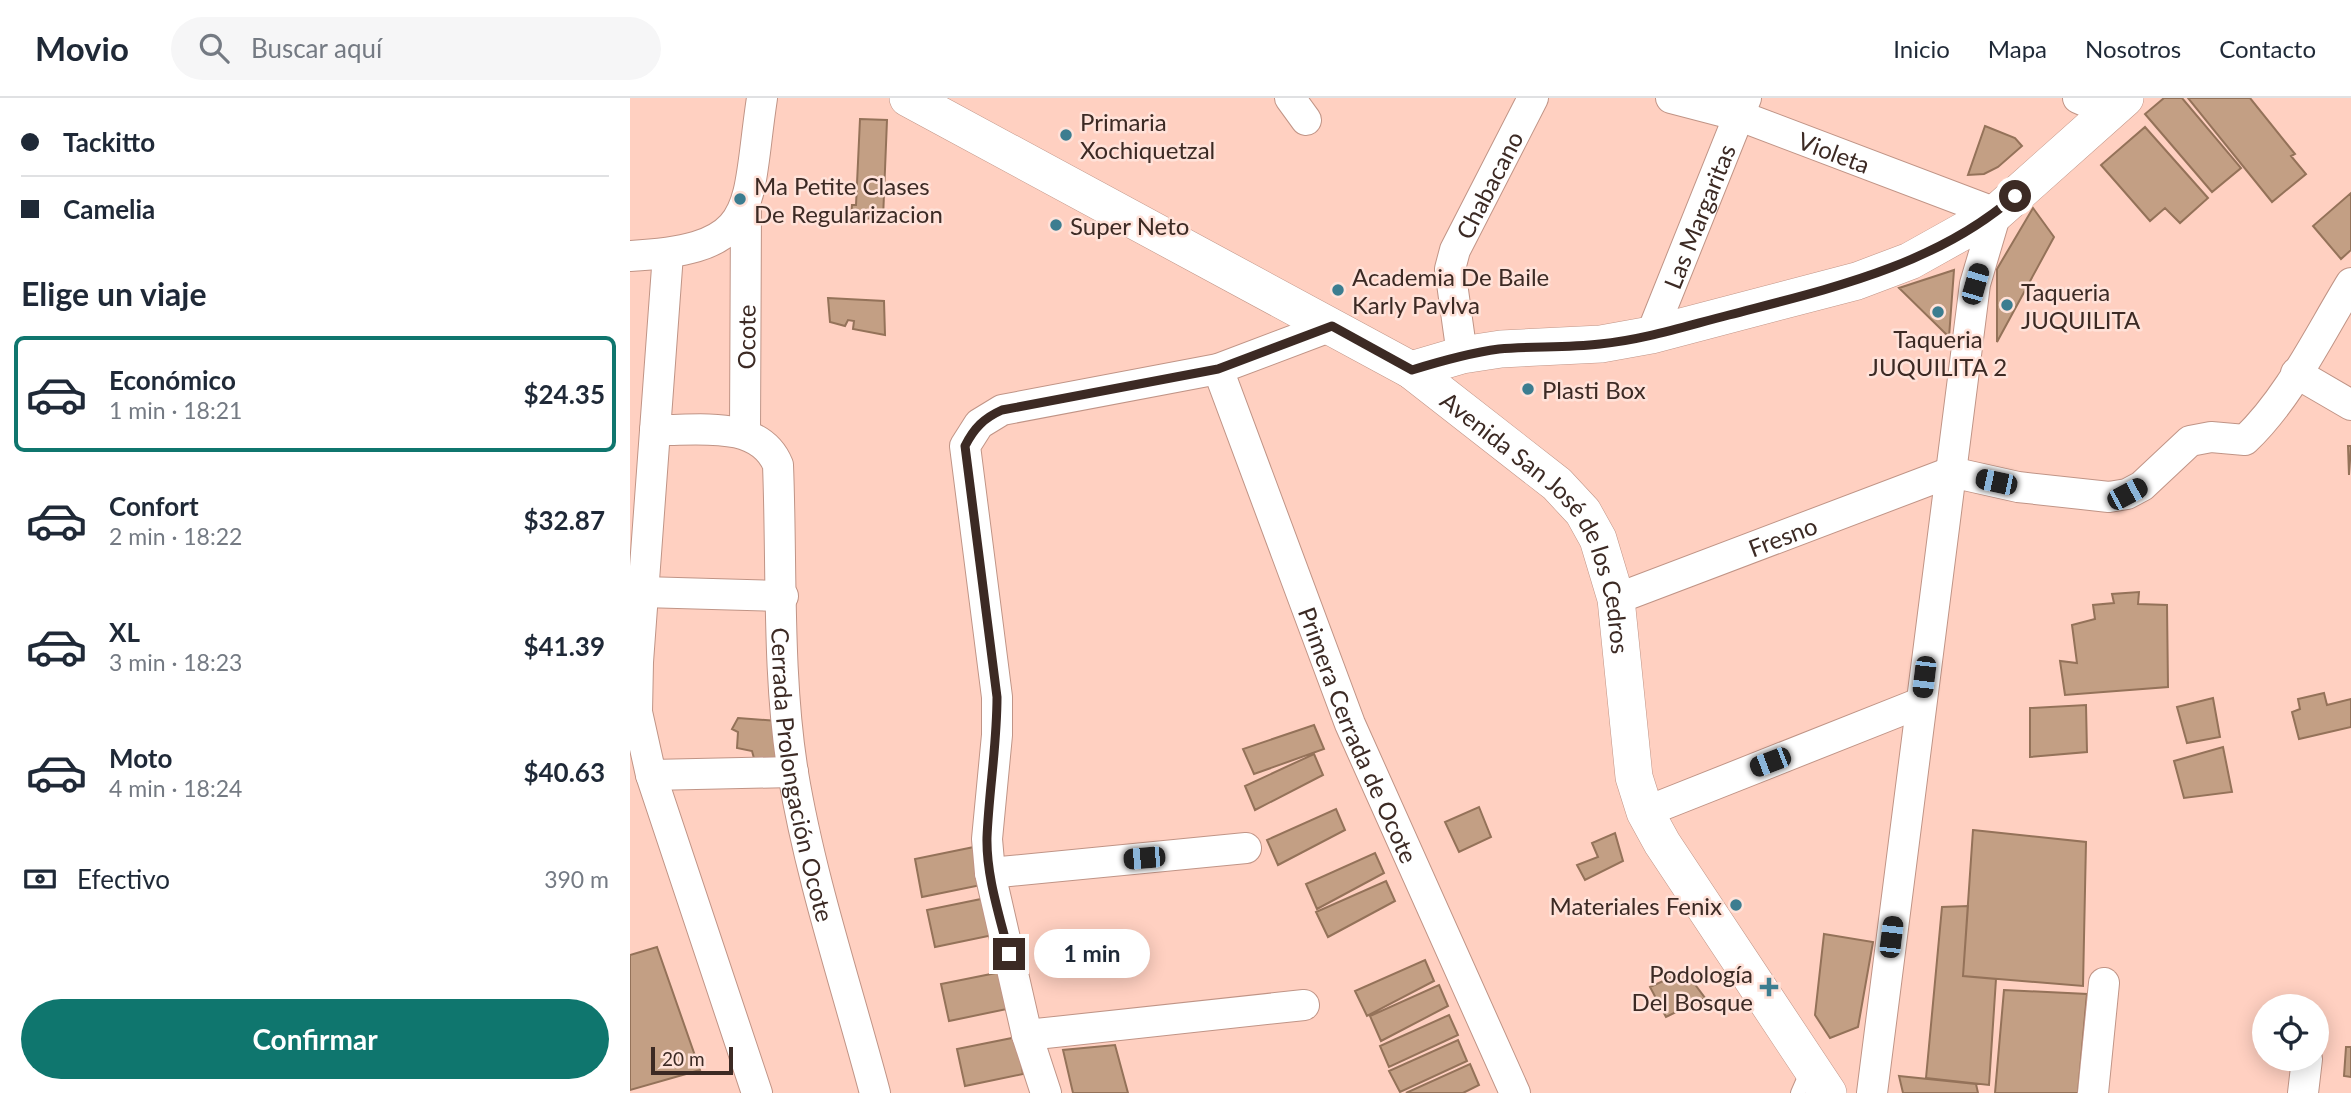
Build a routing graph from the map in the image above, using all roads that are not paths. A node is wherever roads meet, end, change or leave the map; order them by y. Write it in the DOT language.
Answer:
graph roads {
  1 [pos="762,98"];
  2 [pos="908,98"];
  3 [pos="1533,98"];
  4 [pos="1671,98"];
  5 [pos="2104,103"];
  6 [pos="1743,107"];
  7 [pos="961,112"];
  8 [pos="746,208"];
  9 [pos="1996,213"];
  10 [pos="668,254"];
  11 [pos="630,256"];
  12 [pos="2351,283"];
  13 [pos="1332,326"];
  14 [pos="1651,335"];
  15 [pos="1462,355"];
  16 [pos="1218,369"];
  17 [pos="1412,370"];
  18 [pos="2296,373"];
  19 [pos="2351,405"];
  20 [pos="655,430"];
  21 [pos="745,433"];
  22 [pos="1951,472"];
  23 [pos="638,562"];
  24 [pos="643,592"];
  25 [pos="783,596"];
  26 [pos="1616,599"];
  27 [pos="1920,703"];
  28 [pos="793,772"];
  29 [pos="651,775"];
  30 [pos="1645,812"];
  31 [pos="1246,848"];
  32 [pos="990,873"];
  33 [pos="2104,983"];
  34 [pos="1304,1005"];
  35 [pos="1027,1035"];
  36 [pos="2305,1071"];
  37 [pos="1812,1084"];
  38 [pos="757,1093"];
  39 [pos="875,1093"];
  40 [pos="1046,1093"];
  41 [pos="1515,1093"];
  42 [pos="1872,1093"];
  43 [pos="2093,1093"];
  44 [pos="2303,1093"];
  1 -- 8 [label="street, Ocote"];
  2 -- 7 [label="street, Avenida San José de los Cedros"];
  3 -- 15 [label="street, Chabacano"];
  4 -- 6 [label="street, Violeta"];
  5 -- 9 [label="street"];
  6 -- 9 [label="street, Violeta"];
  6 -- 14 [label="street, Las Margaritas"];
  7 -- 13 [label="street, Avenida San José de los Cedros"];
  8 -- 10 [label="street"];
  8 -- 21 [label="street, Ocote"];
  9 -- 14 [label="street"];
  9 -- 22 [label="street"];
  10 -- 11 [label="street"];
  10 -- 20 [label="street"];
  12 -- 18 [label="street"];
  13 -- 16 [label="street"];
  13 -- 17 [label="street, Avenida San José de los Cedros"];
  14 -- 15 [label="street"];
  15 -- 17 [label="street"];
  16 -- 32 [label="street"];
  16 -- 41 [label="street, Primera Cerrada de Ocote"];
  17 -- 26 [label="street, Avenida San José de los Cedros"];
  18 -- 19 [label="street"];
  18 -- 22 [label="street"];
  20 -- 21 [label="street"];
  20 -- 23 [label="street"];
  21 -- 25 [label="street, Cerrada Prolongación Ocote"];
  22 -- 26 [label="street, Fresno"];
  22 -- 27 [label="street"];
  23 -- 24 [label="street"];
  24 -- 25 [label="street"];
  24 -- 29 [label="street"];
  25 -- 28 [label="street, Cerrada Prolongación Ocote"];
  26 -- 30 [label="street, Avenida San José de los Cedros"];
  27 -- 30 [label="street"];
  27 -- 42 [label="street"];
  28 -- 29 [label="street"];
  28 -- 39 [label="street, Cerrada Prolongación Ocote"];
  29 -- 38 [label="street"];
  30 -- 37 [label="street, Avenida San José de los Cedros"];
  31 -- 32 [label="street"];
  32 -- 35 [label="street"];
  33 -- 43 [label="street"];
  34 -- 35 [label="street"];
  35 -- 40 [label="street"];
  36 -- 44 [label="street"];
}
